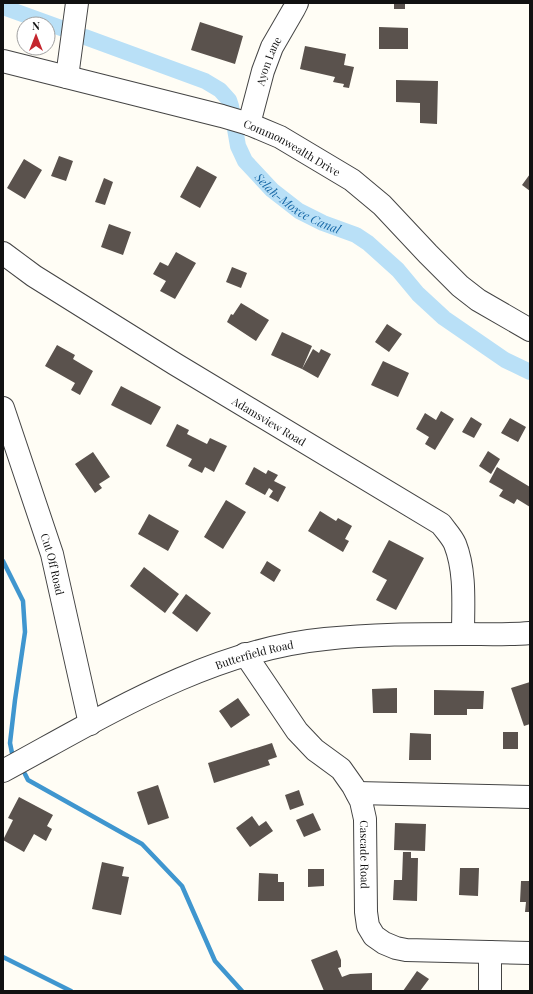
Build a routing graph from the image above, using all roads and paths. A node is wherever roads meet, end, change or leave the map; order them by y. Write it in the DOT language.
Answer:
graph roads {
  1 [pos="77,3"];
  2 [pos="297,3"];
  3 [pos="3,61"];
  4 [pos="67,77"];
  5 [pos="237,120"];
  6 [pos="3,253"];
  7 [pos="530,330"];
  8 [pos="3,408"];
  9 [pos="530,633"];
  10 [pos="463,634"];
  11 [pos="245,654"];
  12 [pos="90,724"];
  13 [pos="3,771"];
  14 [pos="357,793"];
  15 [pos="530,797"];
  16 [pos="490,952"];
  17 [pos="530,952"];
  18 [pos="490,991"];
  1 -- 4 [label="street"];
  2 -- 5 [label="street, Ayon Lane"];
  3 -- 4 [label="street, Commonwealth Drive"];
  4 -- 5 [label="street, Commonwealth Drive"];
  5 -- 7 [label="street, Commonwealth Drive"];
  6 -- 10 [label="street, Adamsview Road"];
  8 -- 12 [label="street, Cut Off Road"];
  9 -- 10 [label="street, Butterfield Road"];
  10 -- 11 [label="street, Butterfield Road"];
  11 -- 12 [label="street, Butterfield Road"];
  11 -- 14 [label="street, Cascade Road"];
  12 -- 13 [label="street, Butterfield Road"];
  14 -- 15 [label="street"];
  14 -- 16 [label="street, Cascade Road"];
  16 -- 17 [label="street, Cascade Road"];
  16 -- 18 [label="street"];
}
